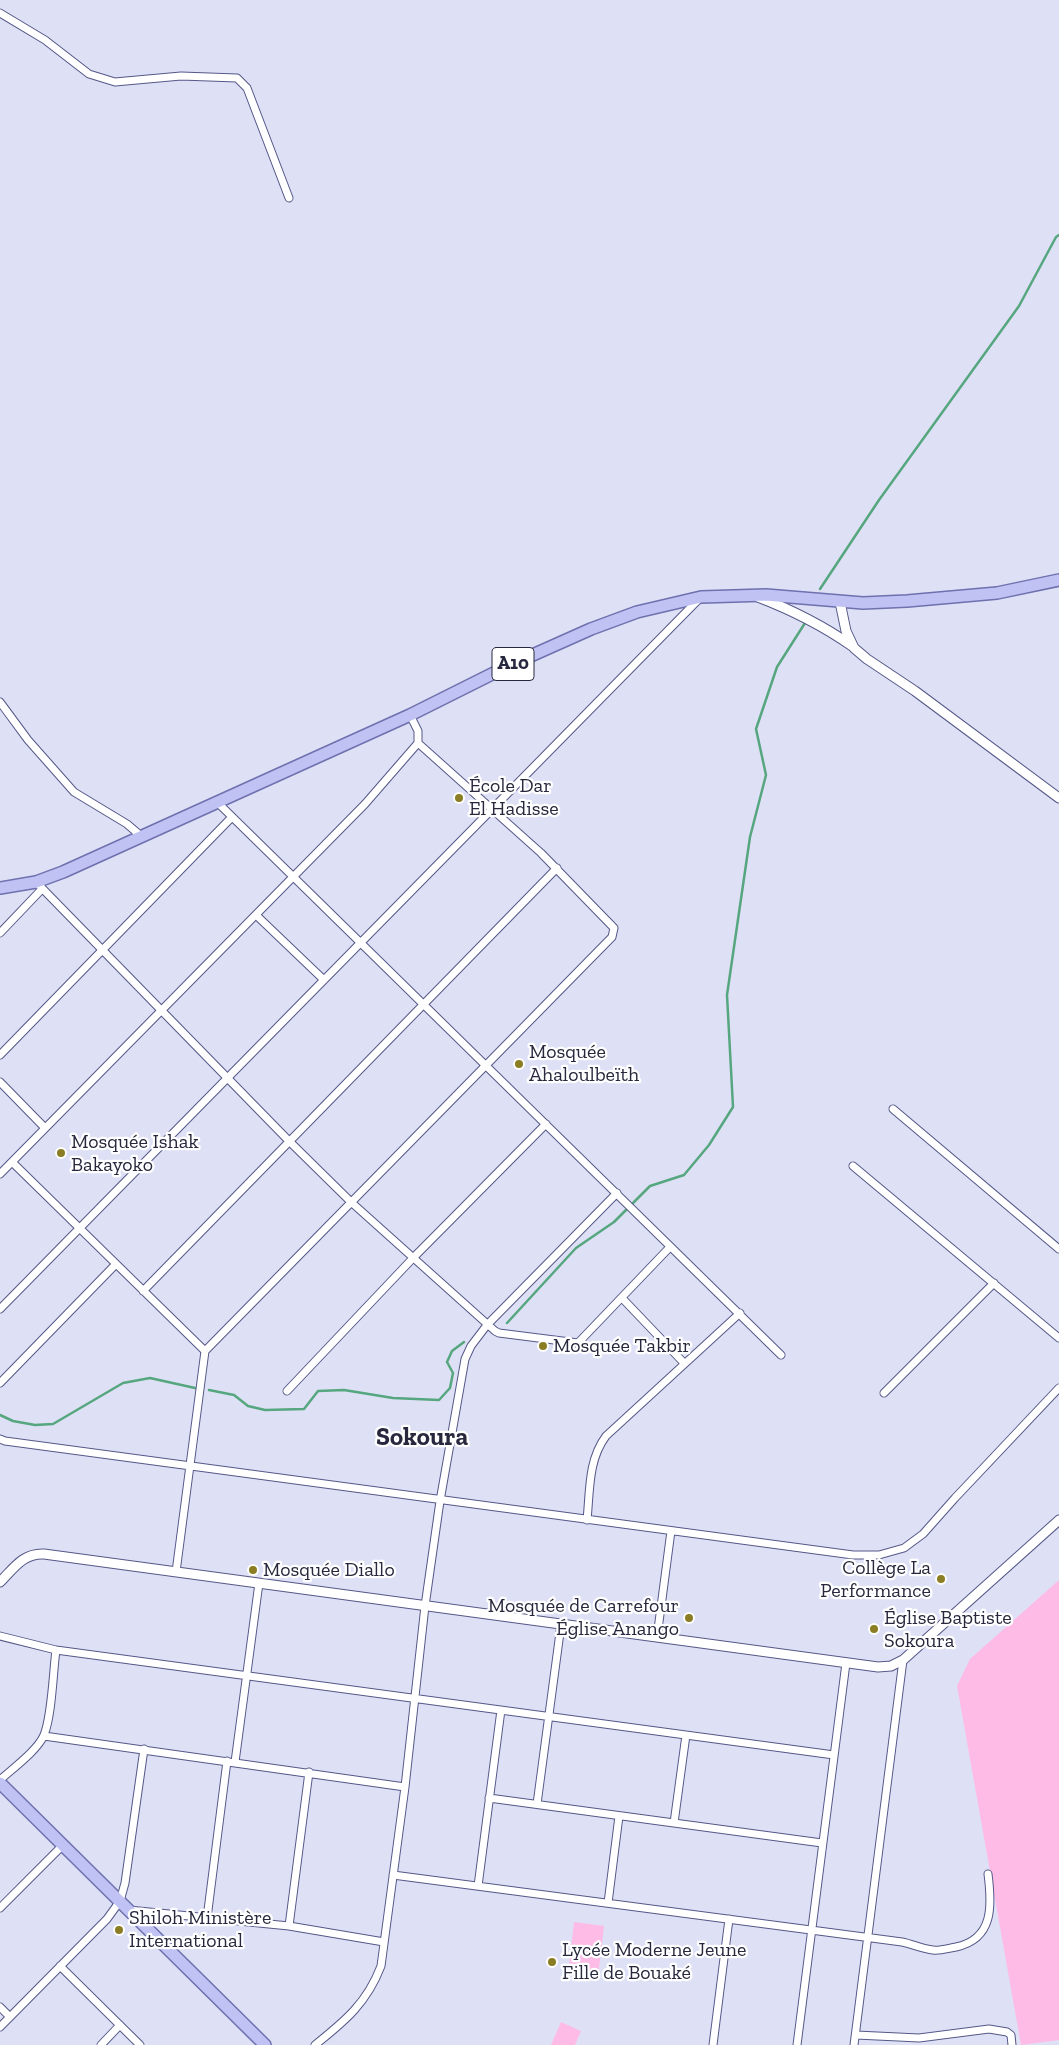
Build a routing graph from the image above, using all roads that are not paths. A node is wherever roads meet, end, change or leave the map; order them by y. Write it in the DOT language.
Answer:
graph roads {
  1 [pos="0,12"];
  2 [pos="289,198"];
  3 [pos="1059,580"];
  4 [pos="753,595"];
  5 [pos="701,597"];
  6 [pos="840,602"];
  7 [pos="854,648"];
  8 [pos="0,702"];
  9 [pos="410,715"];
  10 [pos="418,743"];
  11 [pos="1059,798"];
  12 [pos="217,802"];
  13 [pos="492,809"];
  14 [pos="232,817"];
  15 [pos="142,836"];
  16 [pos="556,868"];
  17 [pos="294,877"];
  18 [pos="39,886"];
  19 [pos="0,888"];
  20 [pos="256,915"];
  21 [pos="0,933"];
  22 [pos="361,942"];
  23 [pos="102,951"];
  24 [pos="324,980"];
  25 [pos="424,1005"];
  26 [pos="162,1012"];
  27 [pos="0,1055"];
  28 [pos="486,1065"];
  29 [pos="227,1079"];
  30 [pos="0,1082"];
  31 [pos="893,1109"];
  32 [pos="546,1124"];
  33 [pos="44,1128"];
  34 [pos="289,1141"];
  35 [pos="12,1162"];
  36 [pos="853,1166"];
  37 [pos="0,1174"];
  38 [pos="617,1193"];
  39 [pos="351,1202"];
  40 [pos="79,1228"];
  41 [pos="670,1247"];
  42 [pos="1059,1249"];
  43 [pos="414,1257"];
  44 [pos="116,1264"];
  45 [pos="994,1283"];
  46 [pos="143,1291"];
  47 [pos="622,1298"];
  48 [pos="0,1309"];
  49 [pos="740,1313"];
  50 [pos="487,1325"];
  51 [pos="1059,1338"];
  52 [pos="205,1351"];
  53 [pos="782,1354"];
  54 [pos="684,1364"];
  55 [pos="0,1383"];
  56 [pos="1059,1388"];
  57 [pos="286,1391"];
  58 [pos="884,1393"];
  59 [pos="0,1439"];
  60 [pos="190,1468"];
  61 [pos="440,1500"];
  62 [pos="587,1520"];
  63 [pos="1059,1520"];
  64 [pos="671,1531"];
  65 [pos="176,1572"];
  66 [pos="0,1582"];
  67 [pos="258,1583"];
  68 [pos="425,1606"];
  69 [pos="561,1625"];
  70 [pos="0,1636"];
  71 [pos="657,1637"];
  72 [pos="56,1650"];
  73 [pos="903,1660"];
  74 [pos="846,1663"];
  75 [pos="246,1676"];
  76 [pos="415,1698"];
  77 [pos="501,1710"];
  78 [pos="548,1716"];
  79 [pos="686,1735"];
  80 [pos="44,1736"];
  81 [pos="144,1749"];
  82 [pos="834,1755"];
  83 [pos="231,1762"];
  84 [pos="309,1772"];
  85 [pos="0,1782"];
  86 [pos="405,1787"];
  87 [pos="489,1798"];
  88 [pos="537,1804"];
  89 [pos="619,1816"];
  90 [pos="674,1823"];
  91 [pos="822,1843"];
  92 [pos="63,1845"];
  93 [pos="988,1874"];
  94 [pos="393,1875"];
  95 [pos="478,1886"];
  96 [pos="608,1903"];
  97 [pos="124,1905"];
  98 [pos="0,1908"];
  99 [pos="207,1918"];
  100 [pos="728,1919"];
  101 [pos="289,1926"];
  102 [pos="812,1930"];
  103 [pos="869,1938"];
  104 [pos="384,1942"];
  105 [pos="60,1966"];
  106 [pos="0,2007"];
  107 [pos="10,2017"];
  108 [pos="120,2025"];
  109 [pos="0,2027"];
  110 [pos="856,2035"];
  111 [pos="101,2045"];
  112 [pos="140,2045"];
  113 [pos="265,2045"];
  114 [pos="314,2045"];
  115 [pos="712,2045"];
  116 [pos="797,2045"];
  117 [pos="854,2045"];
  118 [pos="1012,2045"];
  1 -- 2 [label="street"];
  3 -- 6 [label="main road, A10"];
  4 -- 5 [label="main road, A10"];
  4 -- 6 [label="main road, A10"];
  4 -- 7 [label="street"];
  5 -- 9 [label="main road, A10"];
  5 -- 13 [label="street"];
  6 -- 7 [label="street"];
  7 -- 11 [label="street"];
  8 -- 15 [label="street"];
  9 -- 10 [label="street"];
  9 -- 12 [label="main road, A10"];
  10 -- 13 [label="street"];
  10 -- 17 [label="street"];
  12 -- 14 [label="street"];
  12 -- 15 [label="main road, A10"];
  13 -- 16 [label="street"];
  13 -- 22 [label="street"];
  14 -- 17 [label="street"];
  14 -- 23 [label="street"];
  15 -- 18 [label="main road, A10"];
  16 -- 25 [label="street"];
  16 -- 28 [label="street"];
  17 -- 20 [label="street"];
  17 -- 22 [label="street"];
  18 -- 19 [label="main road, A10"];
  18 -- 21 [label="street"];
  18 -- 23 [label="street"];
  20 -- 24 [label="street"];
  20 -- 26 [label="street"];
  22 -- 24 [label="street"];
  22 -- 25 [label="street"];
  23 -- 26 [label="street"];
  23 -- 27 [label="street"];
  24 -- 29 [label="street"];
  25 -- 28 [label="street"];
  25 -- 34 [label="street"];
  26 -- 29 [label="street"];
  26 -- 33 [label="street"];
  28 -- 32 [label="street"];
  28 -- 39 [label="street"];
  29 -- 34 [label="street"];
  29 -- 40 [label="street"];
  30 -- 33 [label="street"];
  31 -- 42 [label="street"];
  32 -- 38 [label="street"];
  32 -- 43 [label="street"];
  33 -- 35 [label="street"];
  34 -- 39 [label="street"];
  34 -- 46 [label="street"];
  35 -- 37 [label="street"];
  35 -- 40 [label="street"];
  36 -- 45 [label="street"];
  38 -- 41 [label="street"];
  38 -- 50 [label="street"];
  39 -- 43 [label="street"];
  39 -- 52 [label="street"];
  40 -- 44 [label="street"];
  40 -- 48 [label="street"];
  41 -- 47 [label="street"];
  41 -- 49 [label="street"];
  43 -- 50 [label="street"];
  43 -- 57 [label="street"];
  44 -- 46 [label="street"];
  44 -- 55 [label="street"];
  45 -- 51 [label="street"];
  45 -- 58 [label="street"];
  46 -- 52 [label="street"];
  47 -- 50 [label="street"];
  47 -- 54 [label="street"];
  49 -- 53 [label="street"];
  49 -- 54 [label="street"];
  50 -- 61 [label="street"];
  52 -- 60 [label="street"];
  54 -- 62 [label="street"];
  56 -- 64 [label="street"];
  59 -- 60 [label="street"];
  60 -- 61 [label="street"];
  60 -- 65 [label="street"];
  61 -- 62 [label="street"];
  61 -- 68 [label="street"];
  62 -- 64 [label="street"];
  63 -- 73 [label="street"];
  64 -- 71 [label="street"];
  65 -- 66 [label="street"];
  65 -- 67 [label="street"];
  67 -- 68 [label="street"];
  67 -- 75 [label="street"];
  68 -- 69 [label="street"];
  68 -- 76 [label="street"];
  69 -- 71 [label="street"];
  69 -- 78 [label="street"];
  70 -- 72 [label="street"];
  71 -- 74 [label="street"];
  72 -- 75 [label="street"];
  72 -- 80 [label="street"];
  73 -- 74 [label="street"];
  73 -- 103 [label="street"];
  74 -- 82 [label="street"];
  75 -- 76 [label="street"];
  75 -- 83 [label="street"];
  76 -- 77 [label="street"];
  76 -- 86 [label="street"];
  77 -- 78 [label="street"];
  77 -- 87 [label="street"];
  78 -- 79 [label="street"];
  78 -- 88 [label="street"];
  79 -- 82 [label="street"];
  79 -- 90 [label="street"];
  80 -- 81 [label="street"];
  80 -- 85 [label="street"];
  81 -- 83 [label="street"];
  81 -- 97 [label="street"];
  82 -- 91 [label="street"];
  83 -- 84 [label="street"];
  83 -- 99 [label="street"];
  84 -- 86 [label="street"];
  84 -- 101 [label="street"];
  85 -- 92 [label="main road"];
  86 -- 94 [label="street"];
  87 -- 88 [label="street"];
  87 -- 95 [label="street"];
  88 -- 89 [label="street"];
  89 -- 90 [label="street"];
  89 -- 96 [label="street"];
  90 -- 91 [label="street"];
  91 -- 102 [label="street"];
  92 -- 97 [label="main road"];
  92 -- 98 [label="street"];
  93 -- 103 [label="street"];
  94 -- 95 [label="street"];
  94 -- 104 [label="street"];
  95 -- 96 [label="street"];
  96 -- 100 [label="street"];
  97 -- 99 [label="street"];
  97 -- 105 [label="street"];
  97 -- 113 [label="main road"];
  99 -- 101 [label="street"];
  100 -- 102 [label="street"];
  100 -- 115 [label="street"];
  101 -- 104 [label="street"];
  102 -- 103 [label="street"];
  102 -- 116 [label="street"];
  103 -- 110 [label="street"];
  104 -- 114 [label="street"];
  105 -- 107 [label="street"];
  105 -- 108 [label="street"];
  106 -- 107 [label="street"];
  107 -- 109 [label="street"];
  108 -- 111 [label="street"];
  108 -- 112 [label="street"];
  110 -- 117 [label="street"];
  110 -- 118 [label="street"];
}
